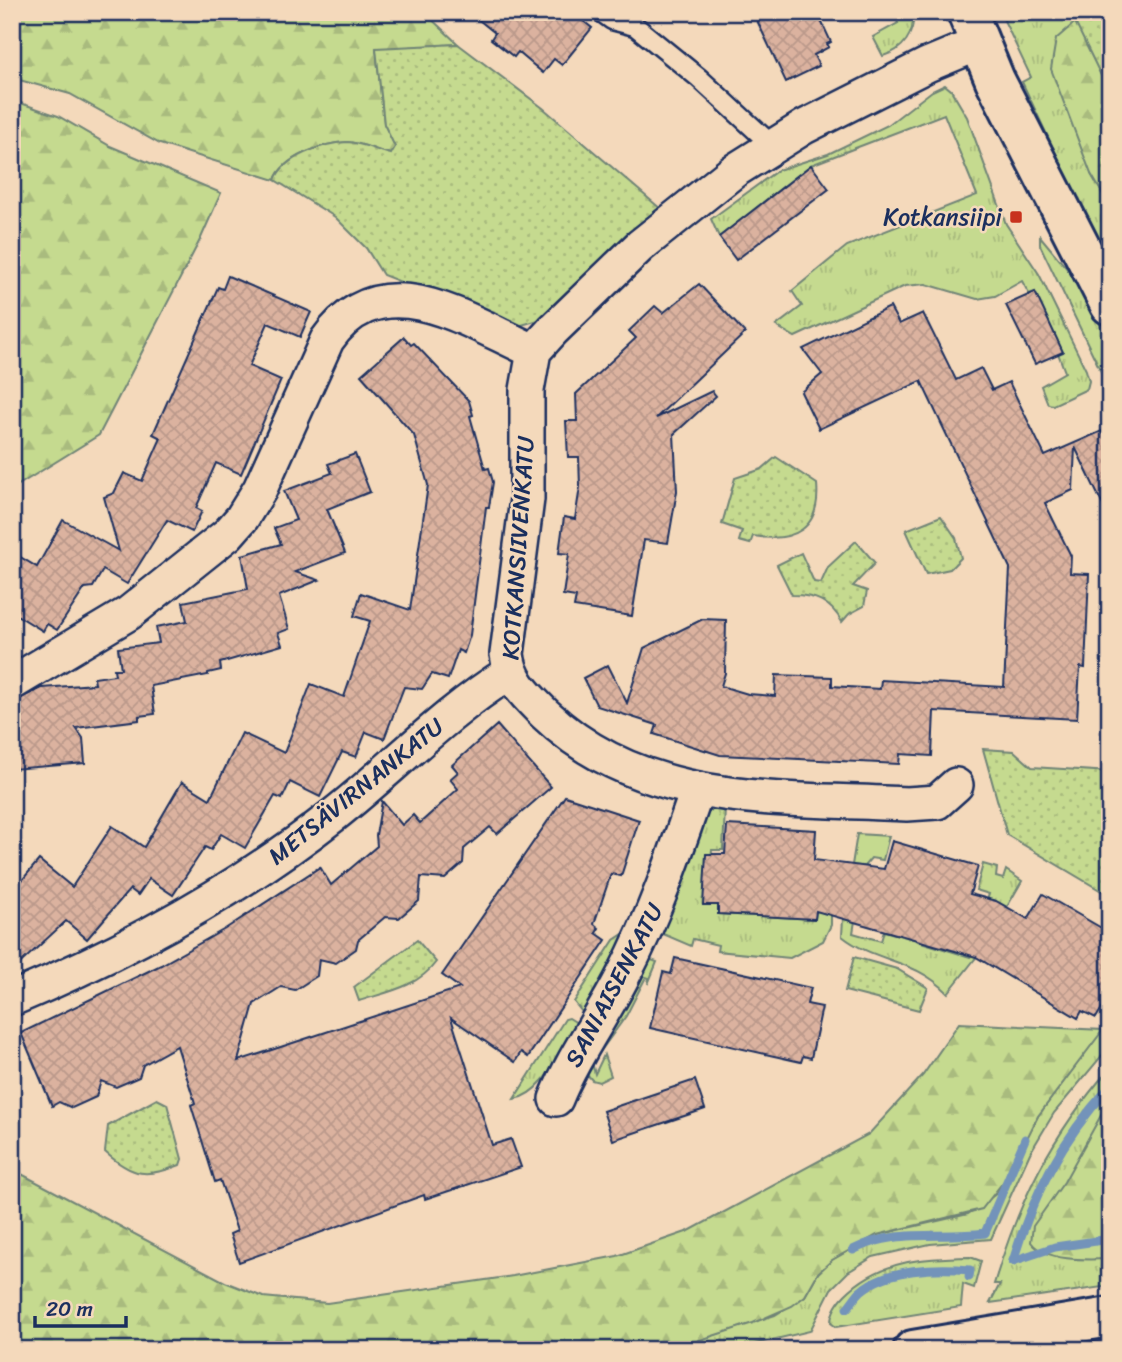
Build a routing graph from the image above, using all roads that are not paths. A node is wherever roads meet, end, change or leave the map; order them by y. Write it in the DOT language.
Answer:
graph roads {
  1 [pos="601,12"];
  2 [pos="974,28"];
  3 [pos="773,146"];
  4 [pos="1110,305"];
  5 [pos="534,351"];
  6 [pos="509,673"];
  7 [pos="12,683"];
  8 [pos="956,785"];
  9 [pos="697,791"];
  10 [pos="12,999"];
  11 [pos="556,1099"];
  12 [pos="1110,1317"];
  13 [pos="913,1350"];
  1 -- 3 [label="lane"];
  2 -- 3 [label="street"];
  2 -- 4 [label="main road"];
  3 -- 5 [label="street"];
  5 -- 6 [label="street, KOTKANSIIVENKATU"];
  5 -- 7 [label="street"];
  6 -- 9 [label="street, KOTKANSIIVENKATU"];
  6 -- 10 [label="street, METSÄVIRNANKATU"];
  8 -- 9 [label="street, KOTKANSIIVENKATU"];
  9 -- 11 [label="street, SANIAISENKATU"];
  12 -- 13 [label="main road"];
}
